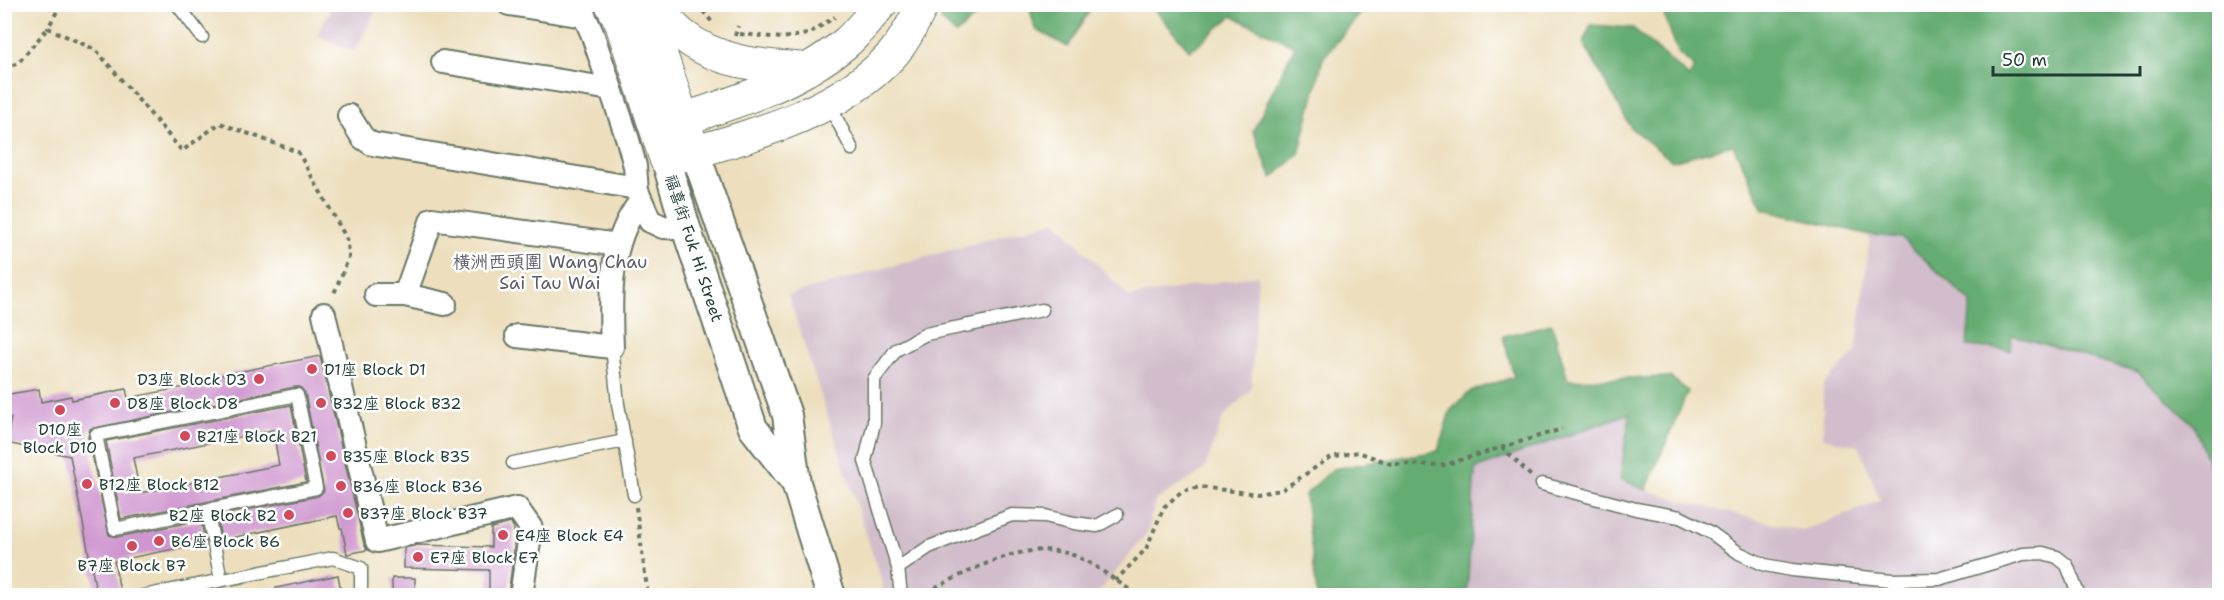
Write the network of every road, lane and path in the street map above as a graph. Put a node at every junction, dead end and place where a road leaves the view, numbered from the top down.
1 (61, 4) edge
2 (177, 4) edge
3 (509, 4) edge
4 (644, 4) edge
5 (652, 4) edge
6 (697, 4) edge
7 (881, 4) edge
8 (923, 4) edge
9 (591, 8) edge
10 (841, 10) dead end
11 (717, 26) dead end
12 (48, 28) junction
13 (726, 32) dead end
14 (202, 37) dead end
15 (443, 62) dead end
16 (4, 69) edge
17 (809, 69) junction
18 (610, 89) junction
19 (829, 104) junction
20 (349, 116) dead end
21 (669, 123) junction
22 (852, 149) dead end
23 (680, 156) junction
24 (639, 196) junction
25 (686, 228) junction
26 (618, 245) junction
27 (376, 295) dead end
28 (405, 295) junction
29 (446, 304) dead end
30 (1042, 310) dead end
31 (324, 314) joint
32 (517, 336) dead end
33 (612, 347) junction
34 (1562, 429) dead end
35 (625, 441) junction
36 (1502, 447) junction
37 (513, 463) dead end
38 (796, 483) junction
39 (1542, 484) joint
40 (634, 495) joint
41 (207, 510) junction
42 (1117, 515) dead end
43 (898, 568) junction
44 (220, 580) junction
45 (1115, 581) junction
46 (142, 596) edge
47 (361, 596) edge
48 (521, 596) edge
49 (648, 596) edge
50 (831, 596) edge
51 (901, 596) edge
52 (919, 596) edge
53 (1142, 596) edge
54 (2079, 596) edge

1 - 12 path
2 - 14 lane
3 - 9 street
4 - 21 main road, 福喜街 Fuk Hi Street
5 - 17 main road
6 - 11 path
7 - 17 main road
8 - 19 main road
9 - 18 street
9 - 21 main road, 福喜街 Fuk Hi Street
10 - 13 path
12 - 16 path
12 - 31 path
15 - 18 street
17 - 21 main road
18 - 24 street
19 - 22 lane
19 - 23 main road
20 - 24 street
21 - 23 main road, 福喜街 Fuk Hi Street
23 - 25 street, 福喜街 Fuk Hi Street
23 - 38 street, 福喜街 Fuk Hi Street
24 - 25 street
24 - 26 street
25 - 38 street, 福喜街 Fuk Hi Street
26 - 28 street
26 - 33 street
27 - 28 street
28 - 29 street
30 - 43 lane
31 - 48 street
32 - 33 street
33 - 35 lane
34 - 36 path
35 - 37 lane
35 - 40 lane
36 - 39 path
36 - 45 path
38 - 50 street, 福喜街 Fuk Hi Street
39 - 54 lane
40 - 49 path
41 - 41 lane
41 - 44 lane
42 - 43 lane
43 - 51 lane
44 - 46 lane
44 - 47 lane
45 - 52 path
45 - 53 path

